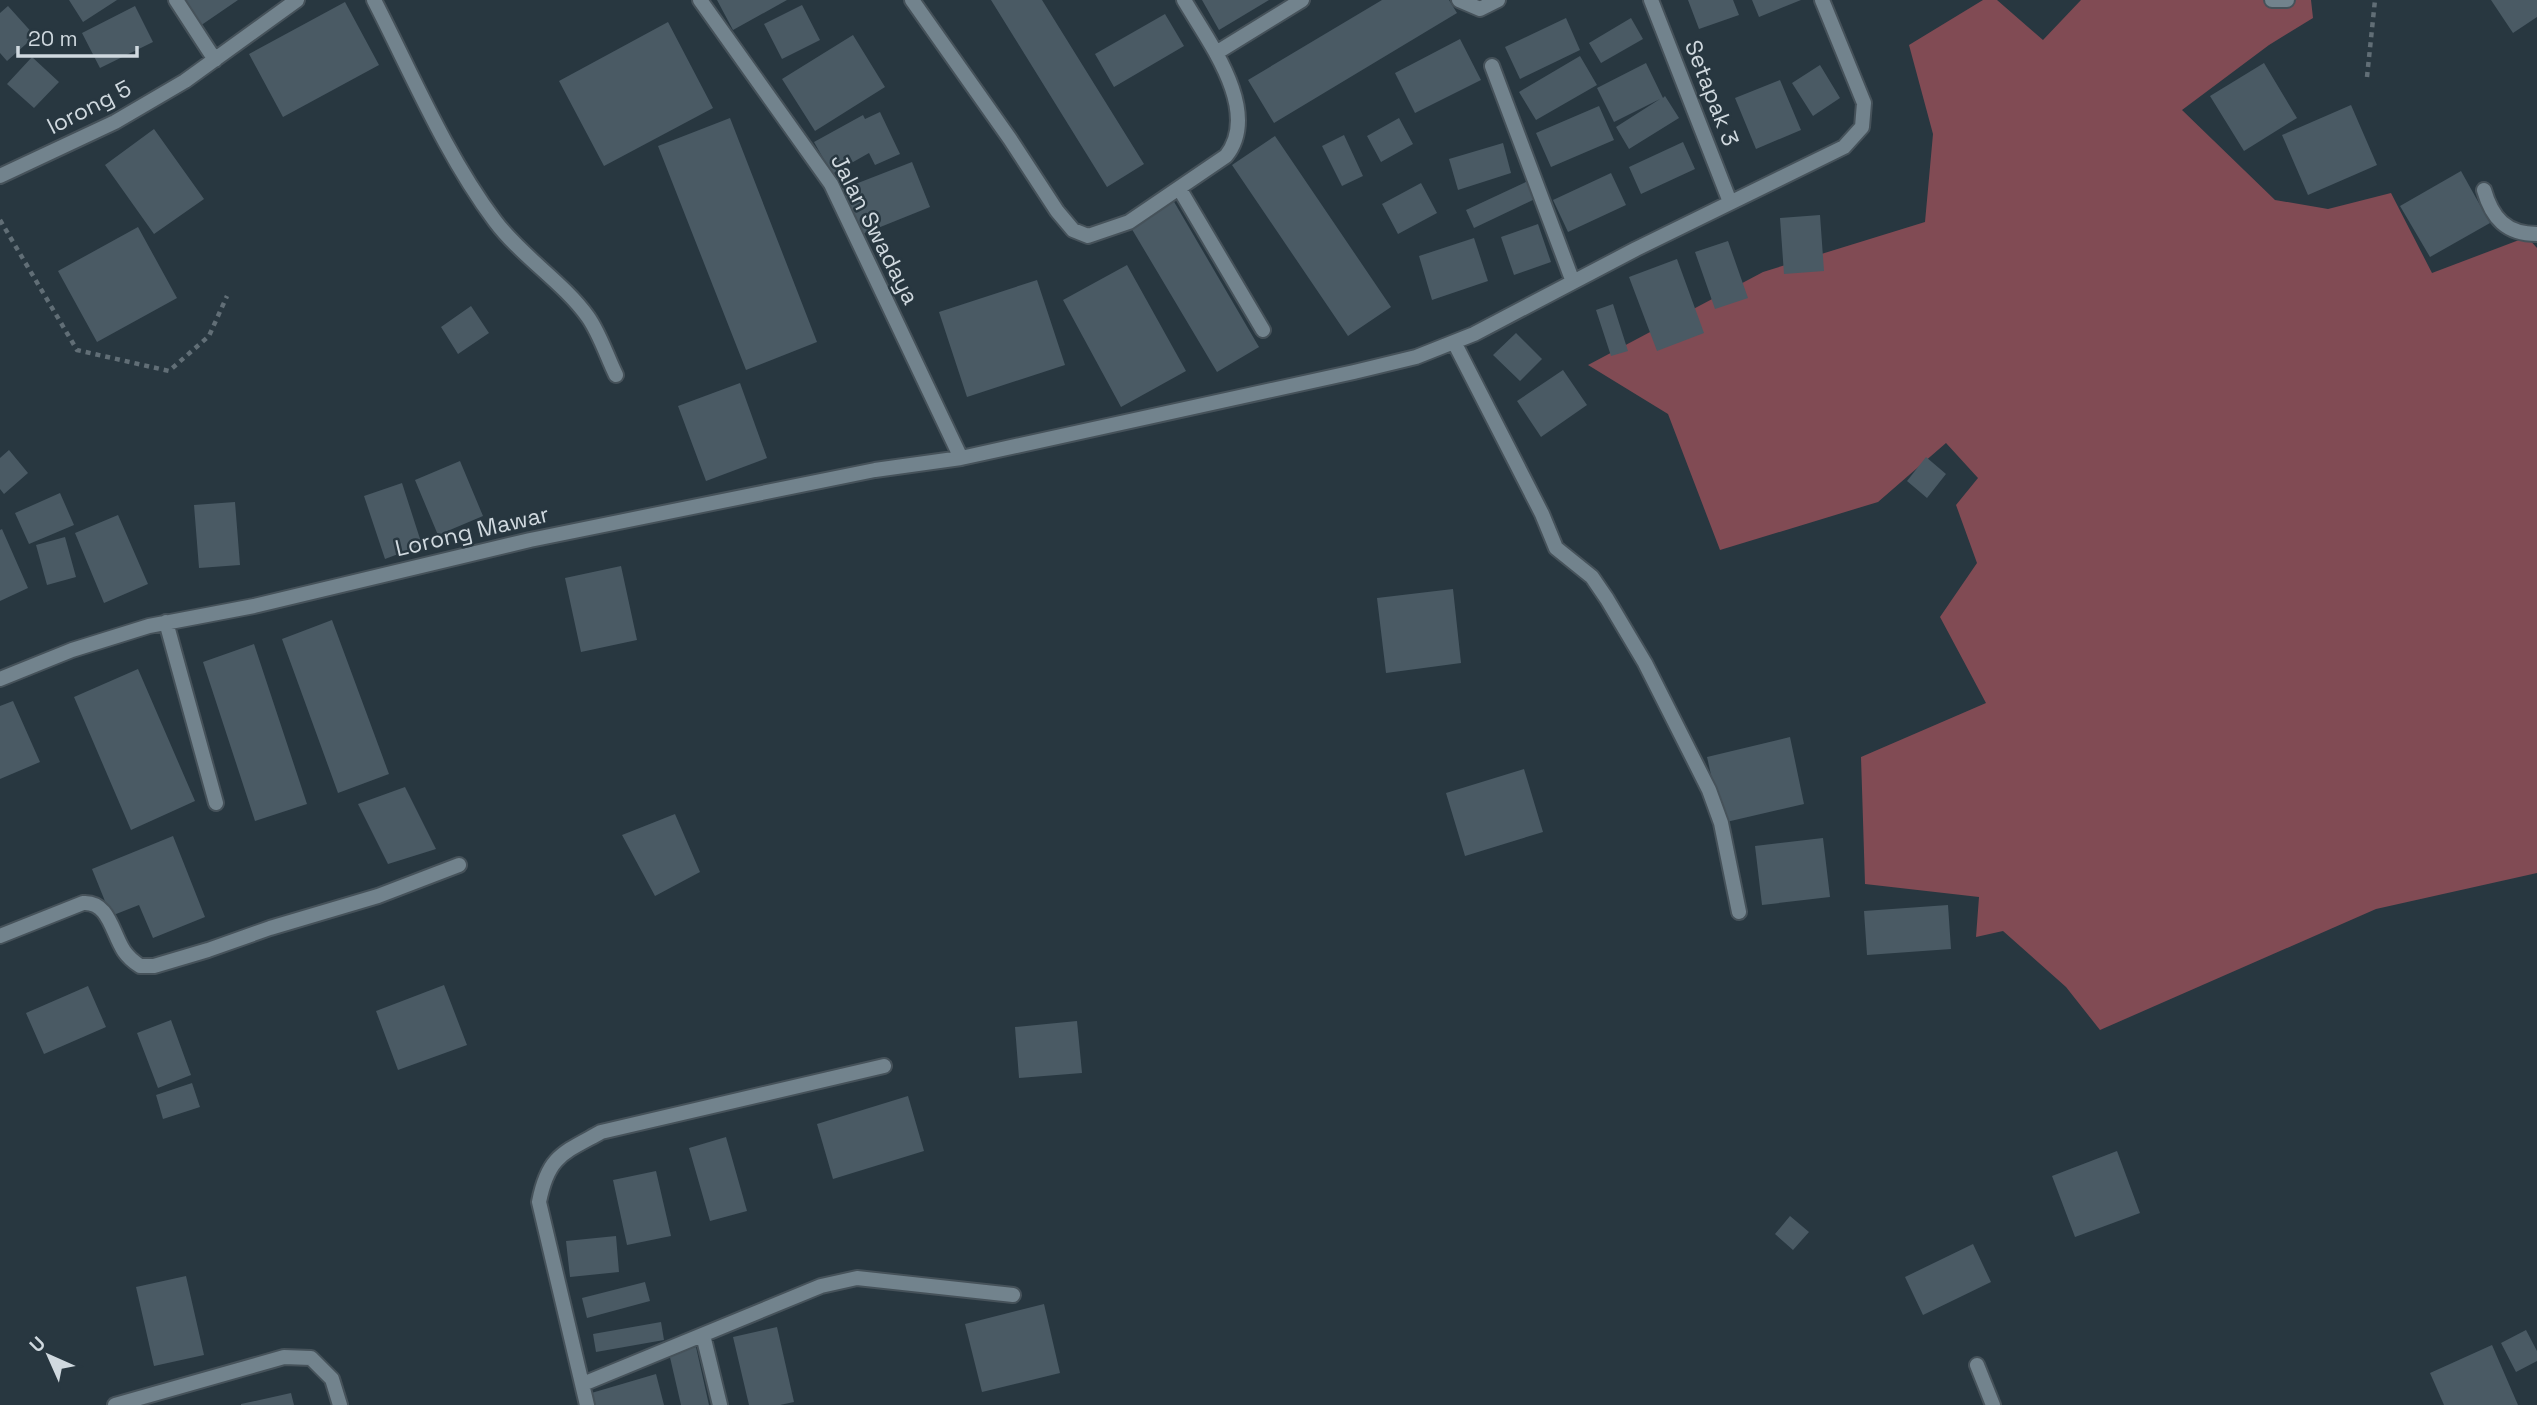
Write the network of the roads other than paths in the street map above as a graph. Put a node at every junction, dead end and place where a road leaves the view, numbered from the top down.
1 (176, 0) edge
2 (297, 0) edge
3 (374, 0) edge
4 (701, 0) edge
5 (912, 0) edge
6 (1184, 0) edge
7 (1302, 0) edge
8 (1459, 0) edge
9 (1498, 0) edge
10 (1651, 0) edge
11 (1822, 0) edge
12 (2272, 0) edge
13 (2287, 0) edge
14 (1216, 53) junction
15 (215, 60) junction
16 (1492, 66) dead end
17 (0, 176) edge
18 (1179, 188) junction
19 (2484, 190) dead end
20 (1730, 202) junction
21 (2537, 234) edge
22 (1573, 282) junction
23 (1263, 330) dead end
24 (1454, 342) junction
25 (616, 375) dead end
26 (961, 458) junction
27 (166, 622) junction
28 (0, 679) edge
29 (216, 803) dead end
30 (459, 865) dead end
31 (1739, 912) dead end
32 (0, 936) edge
33 (884, 1066) dead end
34 (1013, 1294) dead end
35 (703, 1335) junction
36 (1977, 1365) dead end
37 (583, 1384) junction
38 (116, 1405) edge
39 (341, 1405) edge
40 (587, 1405) edge
41 (720, 1405) edge
42 (1993, 1405) edge

1 - 15 street
2 - 15 street, lorong 5
3 - 25 street
4 - 26 street, Jalan Swadaya
5 - 18 street
6 - 14 street
7 - 14 street
8 - 9 street
10 - 20 street, Setapak 3
11 - 20 street, Lorong Mawar
12 - 13 street
14 - 18 street
15 - 17 street, lorong 5
16 - 22 street
18 - 23 street
19 - 21 street
20 - 22 street, Lorong Mawar
22 - 24 street, Lorong Mawar
24 - 26 street, Lorong Mawar
24 - 31 street
26 - 27 street, Lorong Mawar
27 - 28 street, Lorong Mawar
27 - 29 street
30 - 32 street
33 - 37 street
34 - 35 street
35 - 37 street
35 - 41 street
36 - 42 street
37 - 40 street
38 - 39 street

